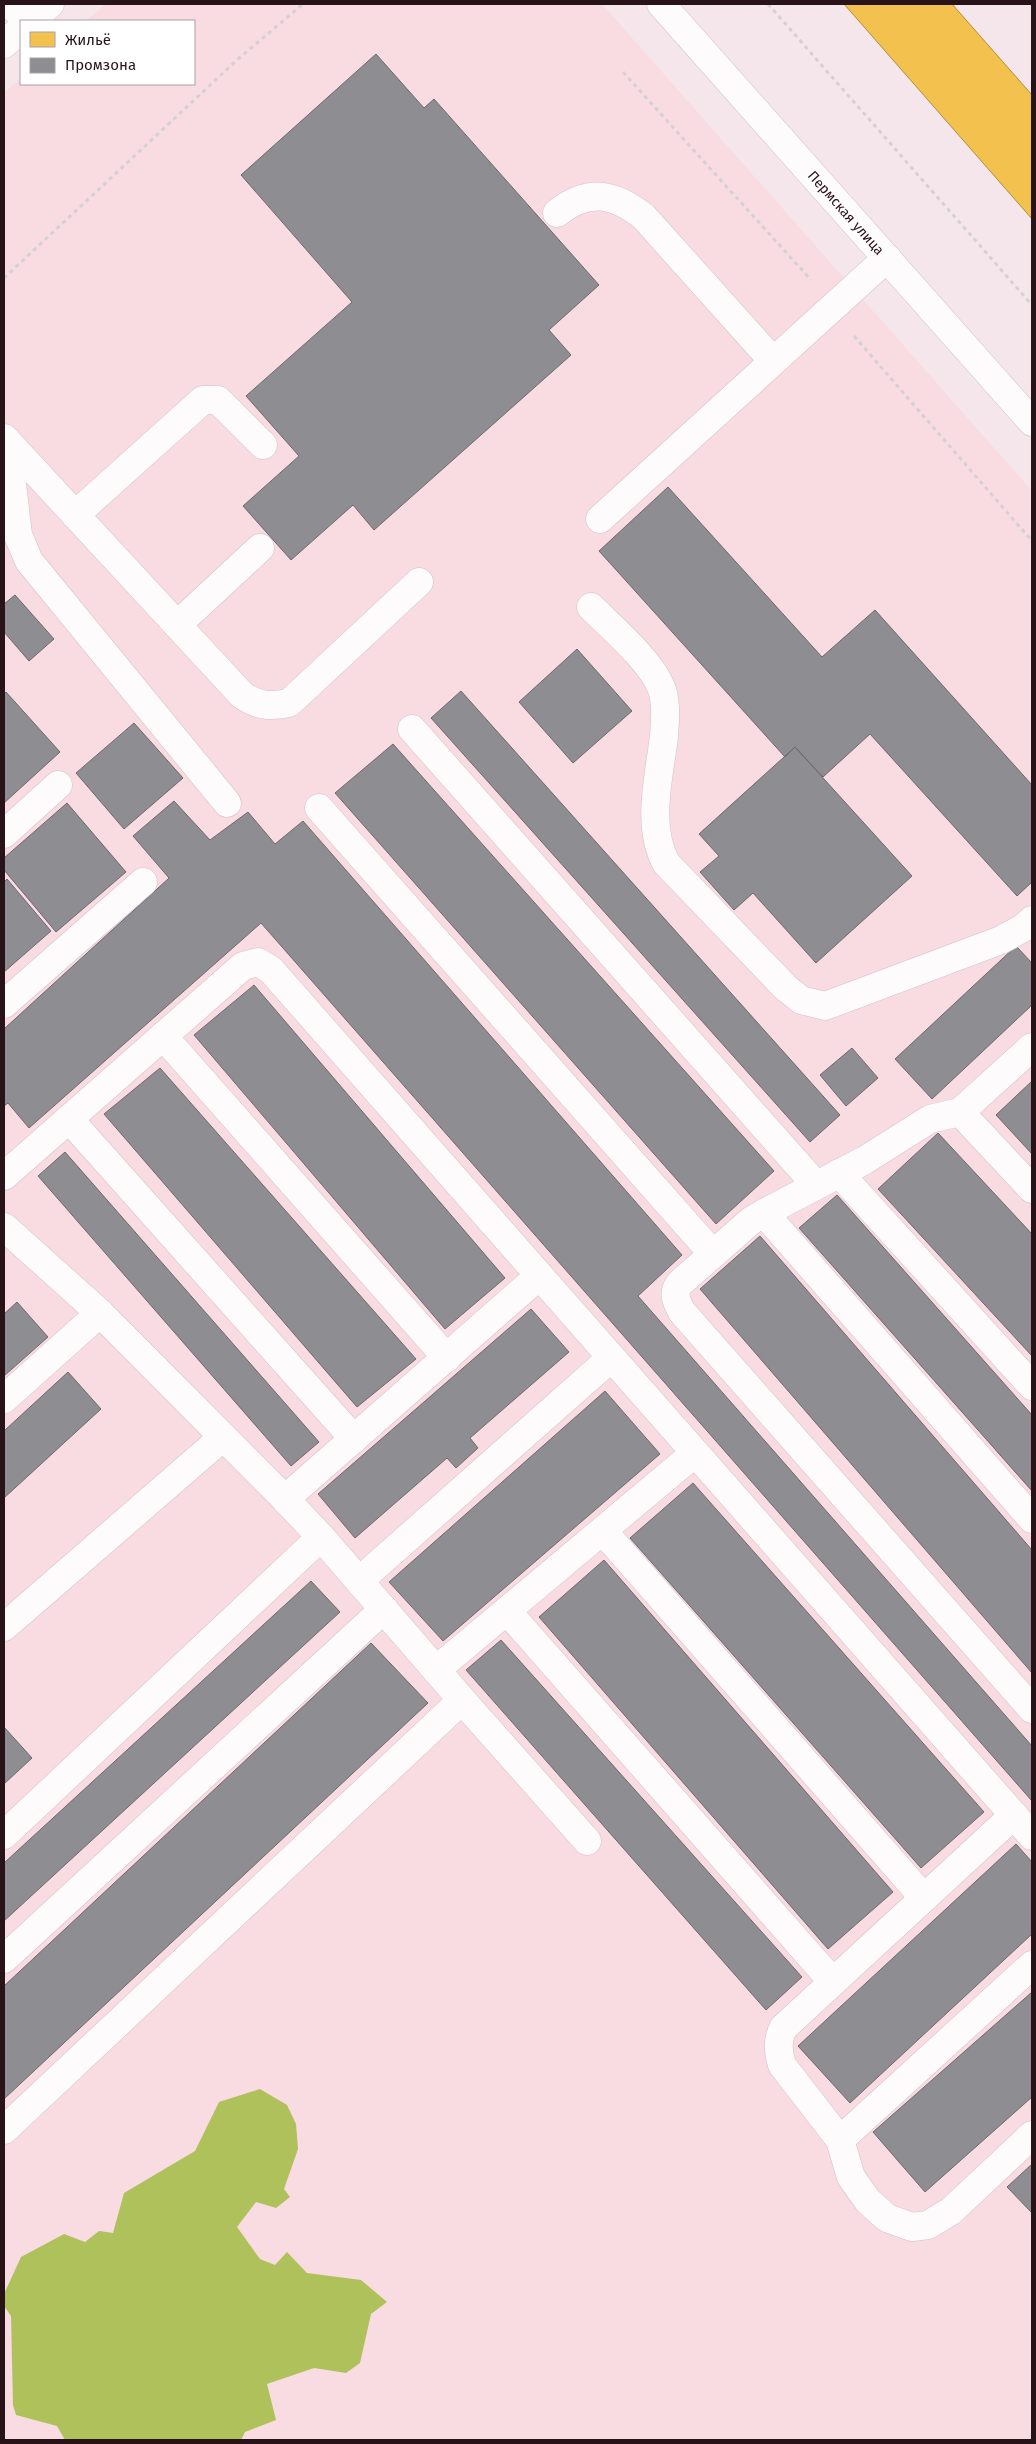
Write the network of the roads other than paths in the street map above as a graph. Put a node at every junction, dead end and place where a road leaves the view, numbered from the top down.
1 (11, 4) edge
2 (50, 4) edge
3 (661, 4) edge
4 (27, 20) edge
5 (29, 20) edge
6 (20, 30) edge
7 (4, 44) edge
8 (557, 213) dead end
9 (887, 258) junction
10 (773, 361) junction
11 (1032, 422) edge
12 (5, 440) edge
13 (263, 445) dead end
14 (75, 515) junction
15 (600, 518) dead end
16 (260, 548) dead end
17 (418, 582) dead end
18 (592, 607) dead end
19 (177, 626) junction
20 (412, 729) dead end
21 (58, 785) dead end
22 (228, 803) dead end
23 (319, 808) dead end
24 (4, 834) edge
25 (143, 882) dead end
26 (1032, 920) edge
27 (4, 1004) edge
28 (162, 1036) junction
29 (1032, 1047) edge
30 (960, 1112) junction
31 (69, 1119) junction
32 (4, 1176) edge
33 (828, 1179) junction
34 (1032, 1189) edge
35 (764, 1213) junction
36 (4, 1227) edge
37 (713, 1254) junction
38 (539, 1276) junction
39 (100, 1313) junction
40 (447, 1358) junction
41 (611, 1358) junction
42 (1032, 1386) edge
43 (4, 1399) edge
44 (223, 1437) junction
45 (354, 1439) junction
46 (695, 1453) junction
47 (285, 1499) junction
48 (1032, 1518) edge
49 (603, 1530) junction
50 (321, 1537) junction
51 (360, 1582) junction
52 (384, 1609) junction
53 (507, 1611) junction
54 (4, 1627) edge
55 (436, 1670) junction
56 (462, 1700) junction
57 (1032, 1709) edge
58 (1014, 1815) junction
59 (4, 1835) edge
60 (1032, 1836) edge
61 (587, 1841) dead end
62 (924, 1898) junction
63 (4, 1959) edge
64 (1032, 1965) edge
65 (833, 1982) junction
66 (4, 2130) edge
67 (1032, 2135) edge
68 (840, 2140) junction

1 - 4 street
2 - 5 street
3 - 9 street, Пермская улица
6 - 7 street
8 - 10 street
9 - 10 street
9 - 11 street, Пермская улица
10 - 15 street
12 - 14 street
12 - 22 street
13 - 14 street
14 - 19 street
16 - 19 street
17 - 19 street
18 - 26 street
20 - 33 street
21 - 24 street
23 - 37 street
25 - 27 street
28 - 31 street
28 - 38 street
28 - 40 street
29 - 30 street
30 - 33 street
30 - 34 street
31 - 32 street
31 - 45 street
33 - 35 street
33 - 42 street
35 - 37 street
35 - 48 street
36 - 39 street
37 - 57 street
38 - 40 street
38 - 41 street
39 - 43 street
39 - 44 street
40 - 45 street
41 - 46 street
41 - 51 street
44 - 47 street
44 - 54 street
45 - 47 street
46 - 49 street
46 - 58 street
47 - 50 street
49 - 53 street
49 - 62 street
50 - 51 street
50 - 59 street
51 - 52 street
52 - 55 street
52 - 63 street
53 - 55 street
53 - 65 street
55 - 56 street
56 - 61 street
56 - 66 street
58 - 60 street
58 - 62 street
62 - 65 street
64 - 68 street
65 - 68 street
67 - 68 street

